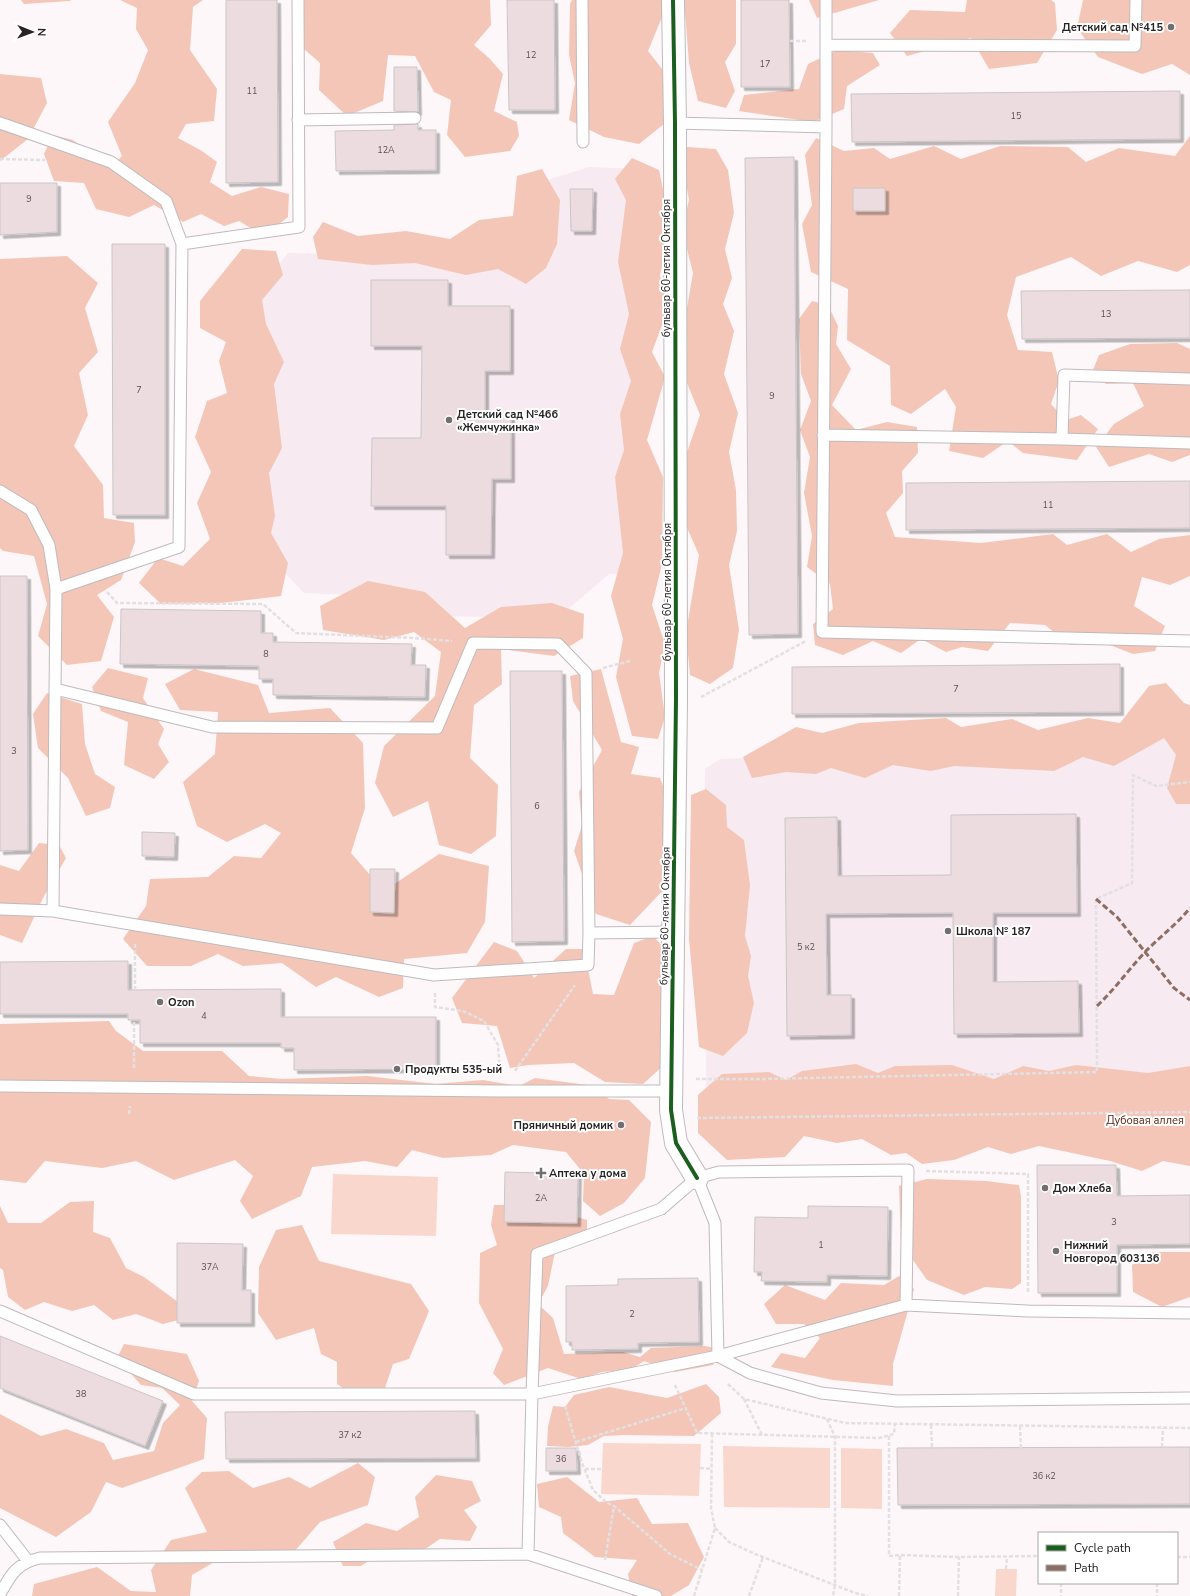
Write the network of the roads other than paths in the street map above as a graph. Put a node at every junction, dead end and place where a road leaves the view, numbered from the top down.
1 (298, 0) edge
2 (582, 0) edge
3 (673, 0) edge
4 (826, 0) edge
5 (1136, 0) edge
6 (826, 45) junction
7 (415, 118) dead end
8 (298, 120) junction
9 (0, 123) edge
10 (675, 123) junction
11 (826, 127) junction
12 (583, 142) dead end
13 (182, 244) junction
14 (1190, 379) edge
15 (823, 435) junction
16 (1062, 439) junction
17 (1190, 443) edge
18 (0, 491) edge
19 (56, 589) junction
20 (1190, 641) edge
21 (55, 689) junction
22 (0, 909) edge
23 (53, 911) junction
24 (673, 932) junction
25 (589, 933) junction
26 (0, 1086) edge
27 (672, 1091) junction
28 (698, 1178) junction
29 (906, 1305) junction
30 (0, 1311) edge
31 (1190, 1313) edge
32 (718, 1356) junction
33 (532, 1394) junction
34 (1190, 1398) edge
35 (0, 1525) edge
36 (528, 1554) junction
37 (28, 1561) junction
38 (0, 1594) edge
39 (656, 1596) edge

1 - 8 lane
2 - 12 lane
3 - 10 street, бульвар 60-летия Октября
4 - 6 lane
5 - 6 lane
6 - 11 lane
7 - 8 lane
8 - 13 lane
9 - 13 lane
10 - 11 lane
10 - 24 street, бульвар 60-летия Октября
11 - 15 lane
13 - 19 lane
14 - 16 lane
15 - 16 lane
15 - 20 lane
16 - 17 lane
18 - 19 lane
19 - 21 lane
21 - 23 lane
21 - 25 lane
22 - 23 lane
23 - 25 lane
24 - 25 lane
24 - 27 street, бульвар 60-летия Октября
26 - 27 lane
27 - 28 street, бульвар 60-летия Октября
28 - 29 lane
28 - 32 lane
28 - 33 lane
29 - 31 lane
29 - 32 lane
30 - 33 lane
32 - 33 lane
32 - 34 lane
33 - 36 lane
35 - 37 lane
36 - 37 lane
36 - 39 lane
37 - 38 lane

